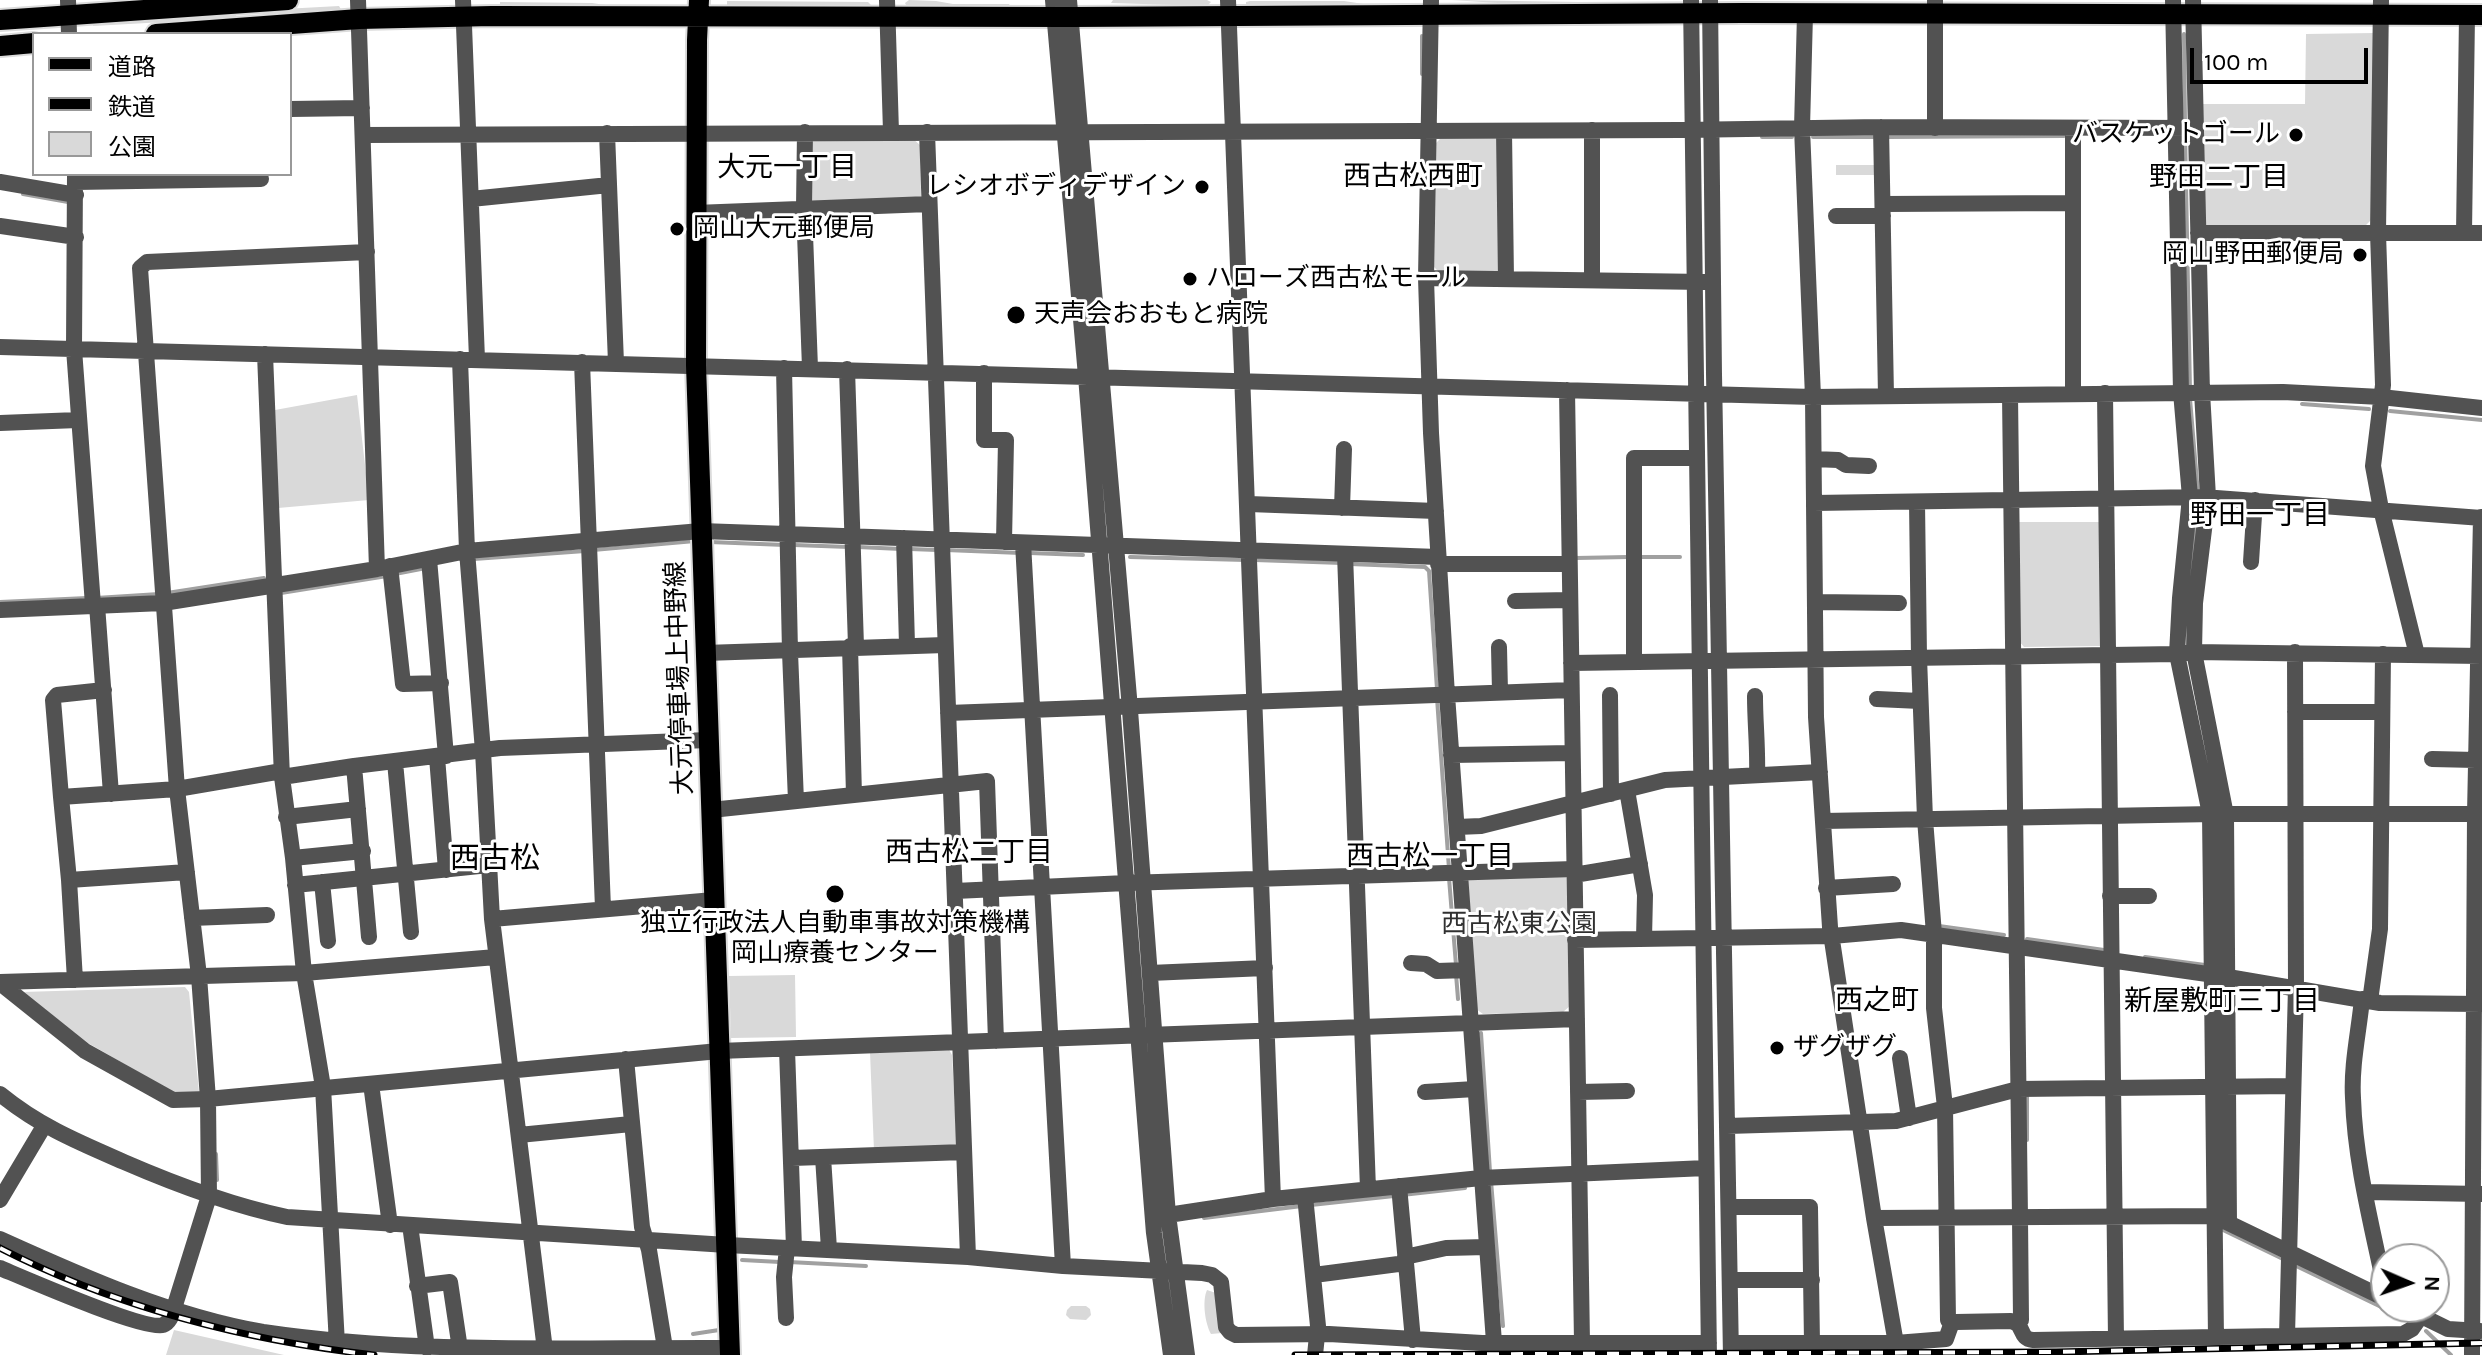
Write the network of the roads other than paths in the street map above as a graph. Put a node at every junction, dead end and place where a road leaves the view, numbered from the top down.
1 (288, 0) edge
2 (247, 1) edge
3 (1701, 7) edge
4 (1935, 7) edge
5 (2183, 7) edge
6 (2381, 7) edge
7 (888, 8) edge
8 (1228, 8) edge
9 (1431, 8) edge
10 (464, 9) edge
11 (699, 9) edge
12 (1062, 9) edge
13 (358, 10) edge
14 (1805, 14) junction
15 (2474, 15) edge
16 (68, 16) edge
17 (0, 20) edge
18 (250, 26) junction
19 (180, 32) edge
20 (32, 43) edge
21 (0, 46) edge
22 (362, 108) junction
23 (292, 109) edge
24 (1881, 127) junction
25 (1802, 128) junction
26 (1935, 128) junction
27 (2186, 128) junction
28 (2073, 129) junction
29 (1592, 130) junction
30 (1693, 130) junction
31 (1711, 130) junction
32 (1072, 131) junction
33 (1233, 131) junction
34 (1430, 131) junction
35 (1504, 131) junction
36 (696, 132) junction
37 (805, 132) junction
38 (891, 132) junction
39 (927, 132) junction
40 (607, 133) junction
41 (469, 134) junction
42 (363, 135) junction
43 (261, 179) dead end
44 (0, 182) edge
45 (609, 185) junction
46 (72, 188) edge
47 (471, 199) junction
48 (2073, 203) junction
49 (929, 204) junction
50 (804, 207) junction
51 (1883, 210) junction
52 (695, 213) junction
53 (1836, 216) dead end
54 (0, 226) edge
55 (2198, 233) junction
56 (2378, 233) junction
57 (2464, 233) junction
58 (2482, 233) edge
59 (71, 236) junction
60 (367, 252) junction
61 (1426, 278) junction
62 (1506, 279) junction
63 (1592, 280) junction
64 (1694, 282) junction
65 (1712, 282) junction
66 (0, 347) edge
67 (74, 349) junction
68 (147, 351) junction
69 (265, 354) junction
70 (370, 356) junction
71 (469, 359) junction
72 (582, 362) junction
73 (616, 363) junction
74 (696, 365) junction
75 (784, 368) junction
76 (810, 368) junction
77 (847, 369) junction
78 (936, 372) junction
79 (984, 373) junction
80 (1094, 376) junction
81 (1243, 381) junction
82 (1429, 386) junction
83 (1567, 390) junction
84 (2191, 392) junction
85 (2105, 393) junction
86 (1696, 394) junction
87 (1714, 394) junction
88 (2073, 394) junction
89 (2010, 395) junction
90 (1886, 396) junction
91 (1813, 397) junction
92 (2381, 397) junction
93 (2482, 408) edge
94 (74, 420) junction
95 (0, 423) edge
96 (1344, 449) dead end
97 (1697, 458) junction
98 (1814, 459) junction
99 (1869, 466) dead end
100 (2199, 497) junction
101 (2106, 498) junction
102 (2011, 500) junction
103 (2255, 500) junction
104 (1917, 502) junction
105 (1814, 503) junction
106 (1249, 504) junction
107 (1342, 508) junction
108 (2381, 509) junction
109 (1436, 511) junction
110 (2482, 518) edge
111 (701, 531) junction
112 (787, 541) junction
113 (1004, 542) junction
114 (853, 543) junction
115 (904, 545) junction
116 (941, 546) junction
117 (1108, 546) junction
118 (589, 548) junction
119 (1023, 549) junction
120 (467, 557) junction
121 (1251, 557) junction
122 (1438, 560) junction
123 (1345, 561) junction
124 (2251, 562) dead end
125 (430, 564) junction
126 (1569, 564) junction
127 (387, 571) junction
128 (274, 585) junction
129 (163, 597) junction
130 (1570, 600) junction
131 (94, 601) junction
132 (1515, 601) dead end
133 (1815, 602) junction
134 (1899, 603) dead end
135 (0, 607) edge
136 (907, 645) junction
137 (945, 645) junction
138 (853, 646) junction
139 (1499, 647) dead end
140 (790, 652) junction
141 (2295, 652) junction
142 (705, 653) junction
143 (2186, 653) junction
144 (2383, 654) junction
145 (2108, 655) junction
146 (2417, 655) junction
147 (2013, 656) junction
148 (2480, 656) edge
149 (1919, 657) junction
150 (1816, 658) junction
151 (1720, 660) junction
152 (1700, 661) junction
153 (1634, 662) junction
154 (1571, 663) junction
155 (441, 683) junction
156 (104, 690) junction
157 (1571, 690) junction
158 (1500, 692) junction
159 (1441, 695) junction
160 (1610, 695) dead end
161 (1755, 696) dead end
162 (1349, 699) junction
163 (1877, 699) dead end
164 (1920, 701) junction
165 (1255, 702) junction
166 (1129, 705) junction
167 (1111, 706) junction
168 (1031, 709) junction
169 (2295, 712) junction
170 (2382, 712) junction
171 (948, 713) junction
172 (708, 740) junction
173 (596, 745) junction
174 (483, 751) junction
175 (1572, 753) junction
176 (1451, 755) junction
177 (442, 756) junction
178 (2432, 759) dead end
179 (2476, 760) junction
180 (395, 762) junction
181 (354, 766) junction
182 (1820, 772) junction
183 (282, 774) junction
184 (1757, 775) junction
185 (1721, 777) junction
186 (1702, 778) junction
187 (950, 785) junction
188 (177, 789) junction
189 (1619, 792) junction
190 (111, 794) junction
191 (854, 795) junction
192 (61, 797) junction
193 (796, 801) junction
194 (1573, 804) junction
195 (358, 809) junction
196 (711, 810) junction
197 (2381, 814) junction
198 (2479, 814) edge
199 (2218, 815) junction
200 (286, 817) junction
201 (2015, 817) junction
202 (2109, 817) junction
203 (2295, 818) junction
204 (1925, 819) junction
205 (1823, 821) junction
206 (1457, 827) junction
207 (363, 851) junction
208 (293, 858) junction
209 (1640, 864) junction
210 (489, 865) junction
211 (446, 870) junction
212 (187, 872) junction
213 (1574, 872) junction
214 (1453, 873) junction
215 (405, 874) junction
216 (1356, 876) junction
217 (365, 878) junction
218 (1262, 879) junction
219 (69, 880) junction
220 (322, 882) junction
221 (1134, 883) junction
222 (1893, 884) dead end
223 (295, 885) junction
224 (1041, 887) junction
225 (1826, 888) junction
226 (990, 889) junction
227 (955, 891) junction
228 (2110, 896) junction
229 (2149, 896) dead end
230 (714, 900) junction
231 (603, 909) junction
232 (267, 915) dead end
233 (192, 918) junction
234 (492, 919) junction
235 (411, 932) dead end
236 (1934, 934) junction
237 (1832, 936) junction
238 (369, 937) dead end
239 (1704, 938) junction
240 (1724, 938) junction
241 (1644, 939) junction
242 (1575, 940) junction
243 (328, 941) dead end
244 (2016, 947) junction
245 (496, 957) junction
246 (2112, 960) junction
247 (1411, 963) dead end
248 (1265, 968) junction
249 (1460, 970) junction
250 (304, 973) junction
251 (1150, 973) junction
252 (199, 976) junction
253 (2220, 976) junction
254 (75, 980) junction
255 (0, 982) edge
256 (2296, 987) junction
257 (2366, 1000) junction
258 (2478, 1004) edge
259 (1577, 1019) junction
260 (1471, 1023) junction
261 (1362, 1027) junction
262 (1267, 1030) junction
263 (1147, 1035) junction
264 (1051, 1039) junction
265 (996, 1041) junction
266 (960, 1043) junction
267 (787, 1049) junction
268 (719, 1051) junction
269 (1900, 1058) dead end
270 (626, 1059) junction
271 (510, 1070) junction
272 (371, 1084) junction
273 (2293, 1086) junction
274 (323, 1087) junction
275 (2221, 1087) junction
276 (2113, 1088) junction
277 (1475, 1089) junction
278 (2018, 1089) junction
279 (1627, 1091) dead end
280 (1425, 1092) dead end
281 (1578, 1092) junction
282 (0, 1094) edge
283 (208, 1099) junction
284 (1945, 1107) junction
285 (1909, 1118) junction
286 (631, 1124) junction
287 (1861, 1124) junction
288 (44, 1126) junction
289 (1727, 1126) junction
290 (519, 1135) junction
291 (964, 1152) junction
292 (823, 1157) junction
293 (792, 1158) junction
294 (1706, 1168) junction
295 (1580, 1174) junction
296 (1485, 1181) junction
297 (1368, 1189) junction
298 (1399, 1192) junction
299 (2366, 1192) junction
300 (2478, 1194) edge
301 (209, 1196) junction
302 (1273, 1199) junction
303 (0, 1200) edge
304 (1306, 1202) junction
305 (1729, 1207) junction
306 (1168, 1215) junction
307 (2114, 1217) junction
308 (1874, 1218) junction
309 (1946, 1218) junction
310 (2020, 1218) junction
311 (2222, 1219) junction
312 (331, 1221) junction
313 (390, 1225) junction
314 (410, 1225) junction
315 (529, 1233) junction
316 (0, 1239) edge
317 (645, 1239) junction
318 (2376, 1243) edge
319 (727, 1245) junction
320 (1486, 1247) junction
321 (829, 1249) junction
322 (788, 1255) junction
323 (968, 1257) junction
324 (2288, 1259) junction
325 (1406, 1260) junction
326 (1063, 1266) junction
327 (0, 1268) edge
328 (1167, 1271) junction
329 (1314, 1275) junction
330 (1730, 1280) junction
331 (1812, 1280) junction
332 (417, 1286) junction
333 (2370, 1290) edge
334 (173, 1309) junction
335 (786, 1318) dead end
336 (2416, 1323) edge
337 (2436, 1323) edge
338 (2018, 1324) junction
339 (1951, 1325) junction
340 (2477, 1331) edge
341 (1318, 1334) junction
342 (2287, 1336) junction
343 (2216, 1337) junction
344 (2116, 1338) junction
345 (1413, 1340) junction
346 (1582, 1342) junction
347 (1812, 1343) junction
348 (337, 1344) junction
349 (427, 1348) junction
350 (665, 1348) junction
351 (460, 1349) junction
352 (1496, 1349) edge
353 (1709, 1349) edge
354 (1731, 1349) edge
355 (1897, 1349) edge
356 (545, 1350) junction
357 (730, 1352) edge
358 (1171, 1355) edge
359 (1187, 1355) edge
360 (1315, 1355) edge
361 (2472, 1355) edge

1 - 2 main road
2 - 16 main road
2 - 18 street
3 - 9 main road
3 - 14 main road
3 - 30 street
3 - 31 street
4 - 5 main road
4 - 14 main road
4 - 26 street
5 - 6 main road
5 - 27 street
6 - 15 main road
6 - 56 street
7 - 11 main road
7 - 12 main road
7 - 38 street
8 - 9 main road
8 - 12 main road
8 - 33 street
9 - 34 street
10 - 11 main road
10 - 13 main road
10 - 41 street
11 - 36 main road, 大元停車場上中野線
12 - 32 street
13 - 18 main road
13 - 22 street
14 - 25 street
15 - 57 street
16 - 17 main road
18 - 19 main road
20 - 21 main road
22 - 23 street
22 - 42 street
24 - 25 street
24 - 26 street
24 - 51 street
25 - 31 street
25 - 91 street
26 - 28 street
27 - 28 street
27 - 55 street
27 - 84 street
28 - 48 street
29 - 30 street
29 - 35 street
29 - 63 street
30 - 31 street
30 - 64 street
31 - 65 street
32 - 33 street
32 - 39 street
32 - 80 street
33 - 34 street
33 - 81 street
34 - 35 street
34 - 61 street
35 - 62 street
36 - 37 street
36 - 40 street
36 - 52 main road, 大元停車場上中野線
37 - 38 street
37 - 50 street
38 - 39 street
39 - 49 street
40 - 41 street
40 - 45 street
41 - 42 street
41 - 47 street
42 - 60 street
43 - 46 street
44 - 46 street
45 - 47 street
45 - 73 street
46 - 59 street
47 - 71 street
48 - 51 street
48 - 88 street
49 - 50 street
49 - 78 street
50 - 52 street
50 - 76 street
51 - 53 street
51 - 90 street
52 - 74 main road, 大元停車場上中野線
54 - 59 street
55 - 56 street
55 - 84 street
56 - 57 street
56 - 92 street
57 - 58 street
59 - 67 street
60 - 68 street
60 - 70 street
61 - 62 street
61 - 82 street
62 - 63 street
63 - 64 street
64 - 65 street
64 - 86 street
65 - 87 street
66 - 67 street
67 - 68 street
67 - 94 street
68 - 69 street
68 - 129 street
69 - 70 street
69 - 128 street
70 - 71 street
70 - 127 street
71 - 72 street
71 - 120 street
72 - 73 street
72 - 118 street
73 - 74 street
74 - 75 street
74 - 111 main road, 大元停車場上中野線
75 - 76 street
75 - 112 street
76 - 77 street
77 - 78 street
77 - 114 street
78 - 79 street
78 - 116 street
79 - 80 street
79 - 113 street
80 - 81 street
80 - 117 street
81 - 82 street
81 - 106 street
82 - 83 street
82 - 109 street
83 - 86 street
83 - 126 street
84 - 85 street
84 - 92 street
84 - 100 street
85 - 88 street
85 - 101 street
86 - 87 street
86 - 97 street
87 - 91 street
87 - 151 street
88 - 89 street
89 - 90 street
89 - 102 street
90 - 91 street
91 - 98 street
92 - 93 street
92 - 108 street
94 - 95 street
94 - 131 street
96 - 107 street
97 - 152 street
97 - 153 street
98 - 99 street
98 - 105 street
100 - 101 street
100 - 103 street
100 - 143 street
101 - 102 street
101 - 145 street
102 - 104 street
102 - 147 street
103 - 108 street
103 - 124 street
104 - 105 street
104 - 149 street
105 - 133 street
106 - 107 street
106 - 121 street
107 - 109 street
108 - 110 street
108 - 146 street
109 - 122 street
110 - 148 street
111 - 112 street
111 - 118 street
111 - 142 main road, 大元停車場上中野線
112 - 114 street
112 - 140 street
113 - 116 street
113 - 119 street
114 - 115 street
114 - 138 street
115 - 116 street
115 - 136 street
116 - 137 street
117 - 119 street
117 - 121 street
117 - 166 street
117 - 167 street
118 - 120 street
118 - 173 street
119 - 168 street
120 - 125 street
120 - 174 street
121 - 123 street
121 - 165 street
122 - 123 street
122 - 126 street
122 - 159 street
123 - 162 street
125 - 127 street
125 - 155 street
126 - 130 street
127 - 128 street
127 - 155 street
128 - 129 street
128 - 183 street
129 - 131 street
129 - 188 street
130 - 132 street
130 - 154 street
131 - 135 street
131 - 156 street
133 - 134 street
133 - 150 street
136 - 137 street
136 - 138 street
137 - 171 street
138 - 140 street
138 - 191 street
139 - 158 street
140 - 142 street
140 - 193 street
141 - 143 street
141 - 144 street
141 - 169 street
142 - 172 main road, 大元停車場上中野線
143 - 145 street
143 - 199 street
144 - 146 street
144 - 170 street
145 - 147 street
145 - 202 street
146 - 148 street
147 - 149 street
147 - 201 street
148 - 179 street
149 - 150 street
149 - 164 street
150 - 151 street
150 - 182 street
151 - 152 street
151 - 185 street
152 - 153 street
152 - 186 street
153 - 154 street
154 - 157 street
155 - 177 street
156 - 190 street
156 - 192 street
157 - 158 street
157 - 175 street
158 - 159 street
159 - 162 street
159 - 176 street
160 - 189 street
161 - 184 street
162 - 165 street
162 - 216 street
163 - 164 street
164 - 204 street
165 - 166 street
165 - 218 street
166 - 167 street
166 - 221 street
167 - 168 street
167 - 221 street
168 - 171 street
168 - 224 street
169 - 170 street
169 - 203 street
170 - 197 street
171 - 187 street
172 - 173 street
172 - 196 main road, 大元停車場上中野線
173 - 174 street
173 - 231 street
174 - 177 street
174 - 210 street
175 - 176 street
175 - 194 street
176 - 206 street
177 - 180 street
177 - 211 street
178 - 179 street
179 - 198 street
180 - 181 street
180 - 215 street
181 - 183 street
181 - 195 street
182 - 184 street
182 - 205 street
183 - 188 street
183 - 200 street
184 - 185 street
185 - 186 street
185 - 240 street
186 - 189 street
186 - 239 street
187 - 191 street
187 - 226 street
187 - 227 street
188 - 190 street
188 - 212 street
189 - 194 street
189 - 209 street
190 - 192 street
191 - 193 street
192 - 219 street
193 - 196 street
194 - 206 street
194 - 213 street
195 - 200 street
195 - 207 street
196 - 230 main road, 大元停車場上中野線
197 - 198 street
197 - 203 street
197 - 257 street
198 - 258 street
199 - 202 street
199 - 203 street
199 - 253 street
200 - 208 street
201 - 202 street
201 - 204 street
201 - 244 street
202 - 228 street
203 - 256 street
204 - 205 street
204 - 236 street
205 - 225 street
206 - 214 street
207 - 208 street
207 - 217 street
208 - 223 street
209 - 213 street
209 - 241 street
210 - 211 street
210 - 234 street
211 - 215 street
212 - 219 street
212 - 233 street
213 - 214 street
213 - 242 street
214 - 216 street
214 - 249 street
215 - 217 street
215 - 235 street
216 - 218 street
216 - 261 street
217 - 220 street
217 - 238 street
218 - 221 street
218 - 248 street
219 - 254 street
220 - 223 street
220 - 243 street
221 - 224 street
221 - 251 street
221 - 263 street
222 - 225 street
223 - 250 street
224 - 226 street
224 - 264 street
225 - 237 street
226 - 227 street
226 - 265 street
227 - 266 street
228 - 229 street
228 - 246 street
230 - 231 street
230 - 268 main road, 大元停車場上中野線
231 - 234 street
232 - 233 street
233 - 252 street
234 - 245 street
236 - 237 street
236 - 244 street
236 - 284 street
237 - 240 street
237 - 287 street
239 - 240 street
239 - 241 street
239 - 294 street
240 - 289 street
241 - 242 street
242 - 259 street
244 - 246 street
244 - 278 street
245 - 250 street
245 - 271 street
246 - 253 street
246 - 276 street
247 - 249 street
248 - 251 street
248 - 262 street
249 - 260 street
250 - 252 street
250 - 274 street
251 - 263 street
252 - 254 street
252 - 283 street
253 - 256 street
253 - 275 street
254 - 255 street
255 - 283 street
256 - 257 street
256 - 273 street
257 - 258 street
257 - 299 street
258 - 300 street
259 - 260 street
259 - 281 street
260 - 261 street
260 - 277 street
261 - 262 street
261 - 297 street
262 - 263 street
262 - 302 street
263 - 264 street
263 - 306 street
263 - 328 street
264 - 265 street
264 - 326 street
265 - 266 street
266 - 267 street
266 - 291 street
267 - 268 street
267 - 293 street
268 - 270 street
268 - 319 main road, 大元停車場上中野線
269 - 285 street
270 - 271 street
270 - 286 street
271 - 272 street
271 - 290 street
272 - 274 street
272 - 313 street
273 - 275 street
273 - 324 street
274 - 283 street
274 - 312 street
275 - 276 street
275 - 311 street
276 - 278 street
276 - 307 street
277 - 280 street
277 - 296 street
278 - 284 street
278 - 310 street
279 - 281 street
281 - 295 street
282 - 288 street
283 - 301 street
284 - 285 street
284 - 309 street
285 - 287 street
286 - 290 street
286 - 317 street
287 - 289 street
287 - 308 street
288 - 301 street
288 - 303 street
289 - 305 street
290 - 315 street
291 - 292 street
291 - 323 street
292 - 293 street
292 - 321 street
293 - 322 street
294 - 295 street
294 - 353 street
295 - 296 street
295 - 346 street
296 - 298 street
296 - 320 street
297 - 298 street
297 - 304 street
298 - 325 street
299 - 300 street
299 - 318 street
300 - 340 street
301 - 312 street
301 - 334 street
302 - 304 street
302 - 306 street
304 - 329 street
305 - 330 street
305 - 331 street
306 - 328 street
307 - 310 street
307 - 311 street
307 - 344 street
308 - 309 street
308 - 355 street
309 - 310 street
309 - 339 street
310 - 338 street
311 - 324 street
311 - 343 street
312 - 313 street
312 - 348 street
313 - 314 street
314 - 315 street
314 - 332 street
315 - 317 street
315 - 356 street
316 - 334 street
317 - 319 street
317 - 350 street
319 - 322 street
319 - 357 main road, 大元停車場上中野線
320 - 325 street
320 - 352 street
321 - 322 street
321 - 323 street
322 - 335 street
323 - 326 street
324 - 333 street
324 - 342 street
325 - 329 street
325 - 345 street
326 - 328 street
327 - 334 street
328 - 341 street
328 - 358 street
328 - 359 street
329 - 341 street
330 - 331 street
330 - 354 street
331 - 347 street
332 - 349 street
332 - 351 street
334 - 348 street
336 - 342 street
337 - 340 street
338 - 339 street
338 - 344 street
339 - 355 street
340 - 361 street
341 - 345 street
341 - 360 street
342 - 343 street
343 - 344 street
345 - 352 street
346 - 352 street
346 - 353 street
347 - 354 street
347 - 355 street
348 - 349 street
349 - 351 street
350 - 356 street
350 - 357 street
351 - 356 street

